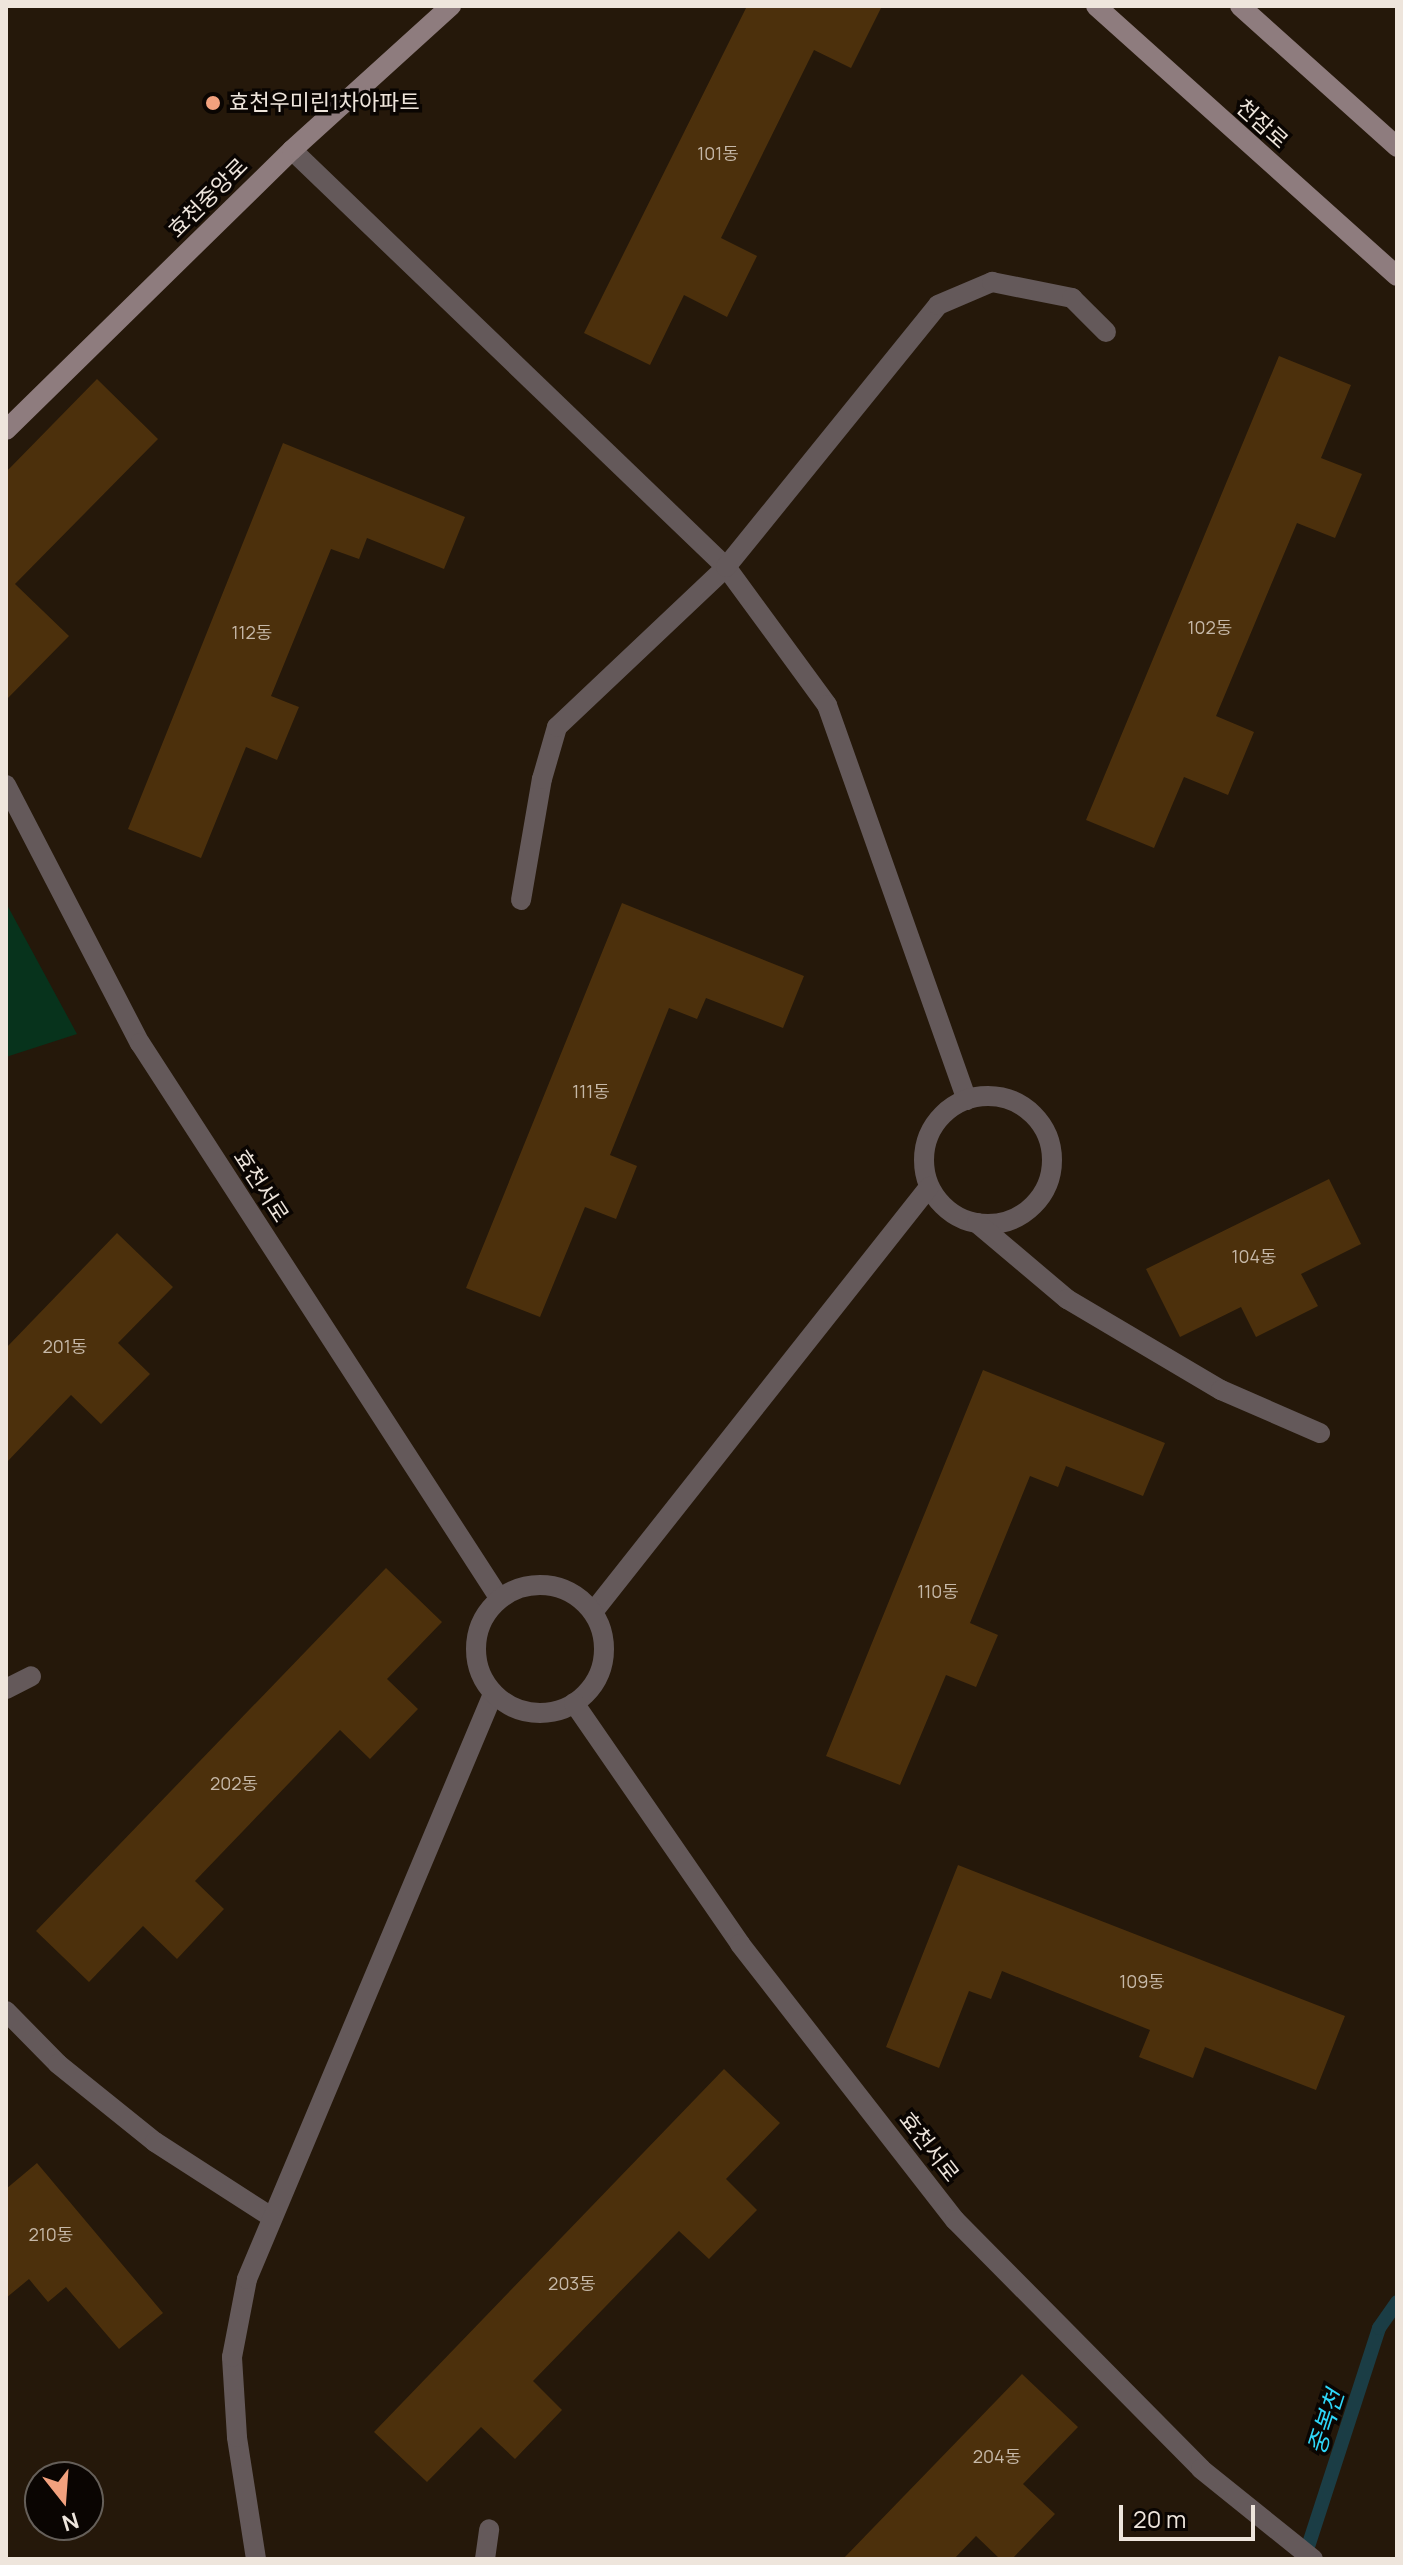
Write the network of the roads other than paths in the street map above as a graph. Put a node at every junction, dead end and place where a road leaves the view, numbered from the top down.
1 (451, 6) edge
2 (1096, 6) edge
3 (1240, 6) edge
4 (1397, 147) edge
5 (292, 150) junction
6 (1397, 276) edge
7 (1106, 332) dead end
8 (6, 430) edge
9 (726, 567) junction
10 (6, 785) edge
11 (521, 900) dead end
12 (967, 1100) junction
13 (929, 1187) junction
14 (977, 1223) junction
15 (1320, 1433) dead end
16 (500, 1599) junction
17 (593, 1612) junction
18 (31, 1676) dead end
19 (6, 1689) edge
20 (493, 1694) junction
21 (574, 1703) junction
22 (6, 2011) edge
23 (270, 2216) junction
24 (489, 2529) dead end
25 (256, 2559) edge
26 (485, 2559) edge
27 (1313, 2559) edge

1 - 5 street, 효천중앙로
2 - 6 street, 천잠로
3 - 4 street
5 - 8 street, 효천중앙로
5 - 9 street
7 - 9 street
9 - 11 street
9 - 12 street
10 - 16 street, 효천서로
12 - 13 street
12 - 14 street
13 - 14 street
13 - 17 street
14 - 15 street
16 - 17 street
16 - 20 street
17 - 21 street
18 - 19 street
20 - 21 street
20 - 23 street
21 - 27 street, 효천서로
22 - 23 street
23 - 25 street
24 - 26 street

